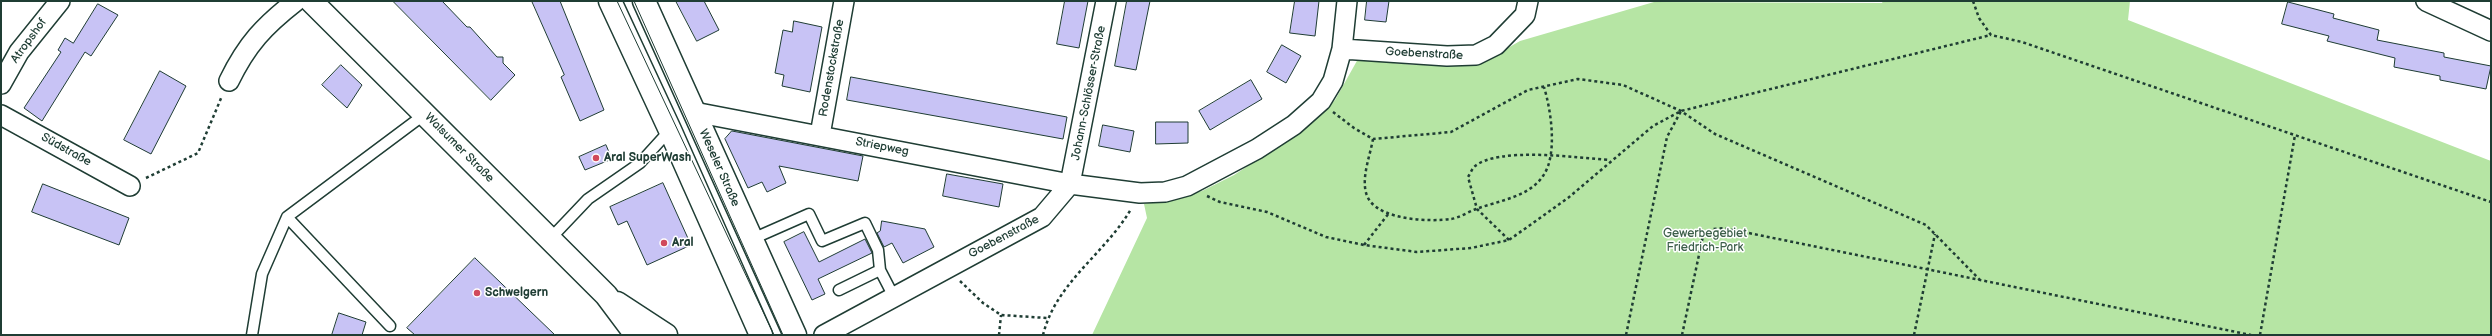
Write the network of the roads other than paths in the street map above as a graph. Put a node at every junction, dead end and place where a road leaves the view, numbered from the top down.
1 (60, 1) edge
2 (296, 1) edge
3 (311, 1) edge
4 (610, 1) edge
5 (644, 1) edge
6 (844, 1) edge
7 (1106, 1) edge
8 (1347, 1) edge
9 (1528, 1) edge
10 (2426, 1) edge
11 (2491, 31) edge
12 (1342, 49) junction
13 (229, 81) road end
14 (1, 84) edge
15 (694, 112) junction
16 (425, 114) junction
17 (1, 115) edge
18 (670, 130) junction
19 (820, 135) junction
20 (1070, 184) junction
21 (130, 186) road end
22 (287, 217) junction
23 (550, 239) junction
24 (750, 240) junction
25 (880, 270) junction
26 (839, 290) dead end
27 (606, 295) junction
28 (894, 297) junction
29 (390, 326) dead end
30 (252, 335) edge
31 (636, 335) edge
32 (666, 335) edge
33 (761, 335) edge
34 (795, 335) edge
35 (824, 335) edge

1 - 14 street, Atropshof
2 - 13 street
3 - 16 main road, Walsumer Straße
4 - 18 main road
5 - 15 main road, Weseler Straße
6 - 19 street, Rodenstockstraße
7 - 20 street, Johann-Schlösser-Straße
8 - 12 street
9 - 12 street, Goebenstraße
10 - 11 street
12 - 20 street
15 - 19 street, Striepweg
15 - 24 main road, Weseler Straße
16 - 22 lane
16 - 23 main road, Walsumer Straße
17 - 21 street, Südstraße
18 - 23 lane
18 - 33 main road
19 - 20 street, Striepweg
20 - 28 street, Goebenstraße
22 - 29 lane
22 - 30 lane
23 - 27 main road, Walsumer Straße
24 - 25 lane
24 - 34 main road, Weseler Straße
25 - 26 lane
25 - 28 lane
27 - 31 main road, Walsumer Straße
27 - 32 main road, Walsumer Straße
28 - 35 street, Goebenstraße

